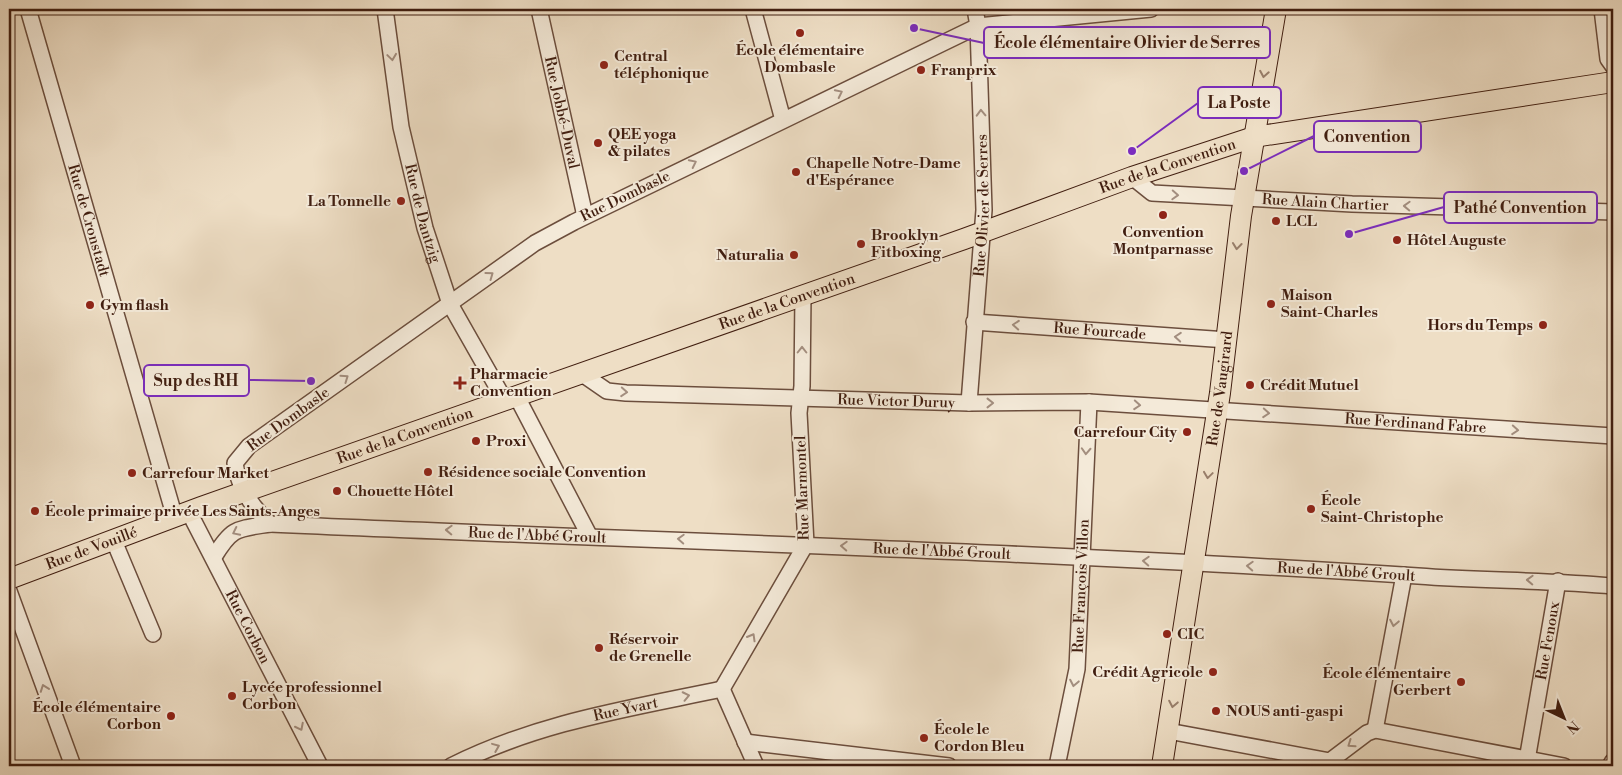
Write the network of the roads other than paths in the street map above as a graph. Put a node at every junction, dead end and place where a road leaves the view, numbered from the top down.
1 (28, 9) edge
2 (385, 9) edge
3 (539, 9) edge
4 (753, 9) edge
5 (975, 9) edge
6 (1151, 9) edge
7 (1276, 9) edge
8 (1602, 9) edge
9 (978, 26) junction
10 (1613, 66) edge
11 (1613, 82) edge
12 (783, 120) junction
13 (1254, 137) junction
14 (1132, 177) junction
15 (1244, 197) junction
16 (1613, 212) edge
17 (586, 216) junction
18 (982, 231) junction
19 (803, 295) junction
20 (450, 304) junction
21 (974, 322) junction
22 (1227, 340) junction
23 (581, 372) junction
24 (802, 398) junction
25 (511, 399) junction
26 (1089, 402) junction
27 (969, 403) junction
28 (1217, 410) junction
29 (1613, 436) edge
30 (245, 492) junction
31 (182, 515) junction
32 (270, 524) junction
33 (589, 535) junction
34 (114, 541) junction
35 (806, 544) junction
36 (214, 557) junction
37 (1081, 558) junction
38 (1194, 563) junction
39 (1404, 575) junction
40 (9, 579) edge
41 (1558, 581) junction
42 (1613, 586) edge
43 (9, 590) edge
44 (153, 634) dead end
45 (722, 689) junction
46 (1375, 730) junction
47 (1168, 731) junction
48 (745, 742) junction
49 (1527, 760) junction
50 (1613, 761) edge
51 (1330, 764) edge
52 (73, 766) edge
53 (320, 766) edge
54 (451, 766) edge
55 (756, 766) edge
56 (949, 766) edge
57 (1057, 766) edge
58 (1162, 766) edge
59 (1564, 766) edge
60 (1610, 766) edge

1 - 31 street, Rue de Cronstadt
2 -> 20 street, Rue de Dantzig
3 - 17 street, Rue Jobbé-Duval
4 - 12 street
5 - 9 street, Rue Olivier de Serres
6 - 9 street, Rue Dombasle
7 -> 13 main road, Rue de Vaugirard
8 - 10 street
12 -> 9 street, Rue Dombasle
18 -> 9 street, Rue Olivier de Serres
11 - 13 main road, Rue de la Convention
17 -> 12 street, Rue Dombasle
13 - 14 main road, Rue de la Convention
13 - 15 main road, Rue de Vaugirard
14 -> 15 street, Rue Alain Chartier
14 - 18 main road, Rue de la Convention
16 -> 15 street, Rue Alain Chartier
15 -> 22 main road, Rue de Vaugirard
20 -> 17 street, Rue Dombasle
18 - 19 main road, Rue de la Convention
18 - 21 street, Rue Olivier de Serres
19 - 23 main road, Rue de la Convention
24 -> 19 street, Rue Marmontel
20 - 25 street, Rue de Dantzig
30 -> 20 street, Rue Dombasle
22 -> 21 street, Rue Fourcade
21 - 27 street, Rue Olivier de Serres
22 - 28 main road, Rue de Vaugirard
23 -> 24 street, Rue Victor Duruy
23 - 25 main road, Rue de la Convention
24 - 27 street, Rue Victor Duruy
24 - 35 street, Rue Marmontel
25 - 30 main road, Rue de la Convention
25 - 33 street, Rue de Dantzig
27 -> 26 street, Rue Victor Duruy
26 -> 28 street, Rue Victor Duruy
26 -> 37 street, Rue François Villon
28 -> 29 street, Rue Ferdinand Fabre
28 -> 38 main road, Rue de Vaugirard
30 - 31 main road, Rue de la Convention
30 - 32 street
31 - 34 main road, Rue de Vouillé
31 - 36 street, Rue Corbon
33 -> 32 street, Rue de l'Abbé Groult
32 -> 36 street, Rue de l'Abbé Groult
35 -> 33 street, Rue de l'Abbé Groult
34 - 40 main road, Rue de Vouillé
34 - 44 street
37 -> 35 street, Rue de l'Abbé Groult
45 -> 35 street, Rue Marmontel
36 -> 53 street, Rue Corbon
38 -> 37 street, Rue de l'Abbé Groult
37 -> 57 street, Rue François Villon
39 -> 38 street, Rue de l'Abbé Groult
38 -> 47 main road, Rue de Vaugirard
41 -> 39 street, Rue de l'Abbé Groult
39 -> 46 street
41 - 42 street, Rue de l'Abbé Groult
41 - 49 street, Rue Fenoux
52 -> 43 street
45 - 48 street
54 -> 45 street, Rue Yvart
46 - 49 street
46 -> 51 street
47 - 51 street
47 - 58 main road, Rue de Vaugirard
48 - 55 street
48 - 56 street
49 - 59 street
50 - 60 street

